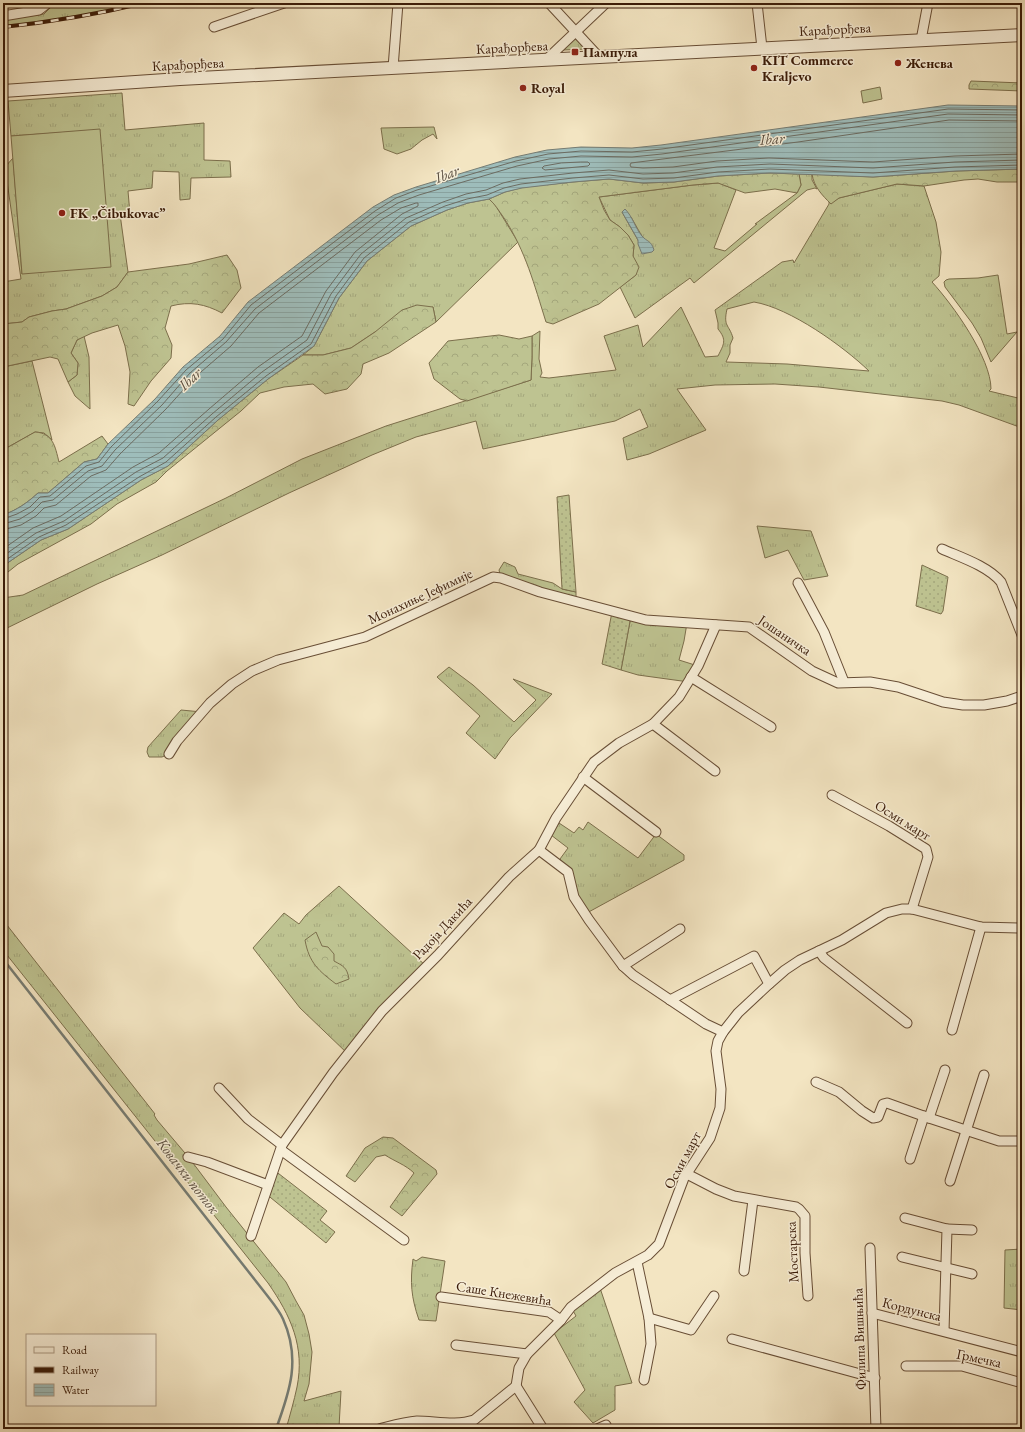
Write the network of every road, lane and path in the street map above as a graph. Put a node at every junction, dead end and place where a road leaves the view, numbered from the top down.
1 (48, 3) edge
2 (284, 3) edge
3 (398, 3) edge
4 (549, 3) edge
5 (606, 3) edge
6 (757, 3) edge
7 (928, 3) edge
8 (3, 16) edge
9 (214, 27) dead end
10 (575, 32) junction
11 (1022, 35) edge
12 (921, 40) junction
13 (762, 48) junction
14 (599, 57) junction
15 (546, 60) junction
16 (393, 68) junction
17 (3, 91) edge
18 (942, 549) dead end
19 (798, 583) dead end
20 (716, 625) junction
21 (1022, 635) edge
22 (691, 677) junction
23 (844, 682) junction
24 (1022, 696) edge
25 (653, 724) junction
26 (771, 727) dead end
27 (169, 754) dead end
28 (715, 771) dead end
29 (583, 777) junction
30 (832, 795) dead end
31 (656, 832) dead end
32 (539, 850) junction
33 (912, 909) junction
34 (981, 927) junction
35 (1022, 928) edge
36 (680, 929) dead end
37 (819, 951) junction
38 (622, 966) junction
39 (769, 984) junction
40 (670, 1000) junction
41 (906, 1023) dead end
42 (952, 1030) dead end
43 (722, 1032) junction
44 (945, 1070) dead end
45 (984, 1075) dead end
46 (816, 1082) dead end
47 (219, 1088) dead end
48 (926, 1117) junction
49 (966, 1131) junction
50 (1022, 1141) edge
51 (281, 1147) junction
52 (188, 1157) dead end
53 (910, 1159) dead end
54 (687, 1174) junction
55 (950, 1181) dead end
56 (268, 1185) junction
57 (753, 1200) junction
58 (905, 1218) dead end
59 (947, 1229) junction
60 (972, 1230) dead end
61 (250, 1236) dead end
62 (404, 1240) dead end
63 (870, 1248) dead end
64 (902, 1257) dead end
65 (637, 1262) junction
66 (946, 1267) junction
67 (744, 1271) dead end
68 (972, 1274) dead end
69 (714, 1296) dead end
70 (808, 1296) dead end
71 (441, 1297) dead end
72 (872, 1314) junction
73 (649, 1318) junction
74 (561, 1320) junction
75 (944, 1331) junction
76 (732, 1339) dead end
77 (456, 1345) dead end
78 (1022, 1352) edge
79 (527, 1354) junction
80 (906, 1366) dead end
81 (875, 1378) junction
82 (644, 1380) dead end
83 (1022, 1383) edge
84 (516, 1386) junction
85 (606, 1425) dead end
86 (453, 1426) edge
87 (379, 1429) edge
88 (543, 1429) edge
89 (597, 1429) edge
90 (876, 1429) edge

1 - 8 street
2 - 9 street
3 - 16 street
4 - 10 street
5 - 10 street
6 - 13 street
7 - 12 street
10 - 14 street
10 - 15 street
11 - 12 street, Карађорђева
12 - 13 street, Карађорђева
13 - 14 street, Карађорђева
14 - 15 street, Карађорђева
15 - 16 street, Карађорђева
16 - 17 street, Карађорђева
18 - 21 street
19 - 23 street, Јошаничка
20 - 22 street
20 - 23 street, Јошаничка
20 - 27 street, Монахиње Јефимије
22 - 25 street
22 - 26 street
23 - 24 street, Јошаничка
25 - 28 street
25 - 29 street
29 - 31 street
29 - 32 street
30 - 33 street, Осми март
32 - 38 street
32 - 51 street, Радоја Дакића
33 - 34 street, Осми март
33 - 37 street, Осми март
34 - 35 street, Осми март
34 - 42 street
36 - 38 street
37 - 39 street, Осми март
37 - 41 street
38 - 40 street
39 - 40 street
39 - 43 street, Осми март
40 - 43 street
43 - 54 street, Осми март
44 - 48 street
45 - 49 street
46 - 48 street
47 - 51 street
48 - 49 street
48 - 53 street
49 - 50 street
49 - 55 street
51 - 56 street, Радоја Дакића
51 - 62 street
52 - 56 street
54 - 57 street, Мостарска
54 - 65 street, Осми март
56 - 61 street, Радоја Дакића
57 - 67 street
57 - 70 street, Мостарска
58 - 59 street
59 - 60 street
59 - 66 street, Кордунска
63 - 72 street, Филипа Вишњића
64 - 66 street
65 - 73 street
65 - 74 street, Осми март
66 - 68 street
66 - 75 street, Кордунска
69 - 73 street
71 - 74 street, Саше Кнежевића
72 - 75 street, Кордунска
72 - 81 street, Филипа Вишњића
73 - 82 street
74 - 79 street, Осми март
75 - 78 street, Кордунска
76 - 81 street
77 - 79 street
79 - 84 street, Осми март
80 - 83 street, Грмечка
81 - 90 street, Филипа Вишњића
84 - 86 street
84 - 88 street
85 - 89 street
86 - 87 street

